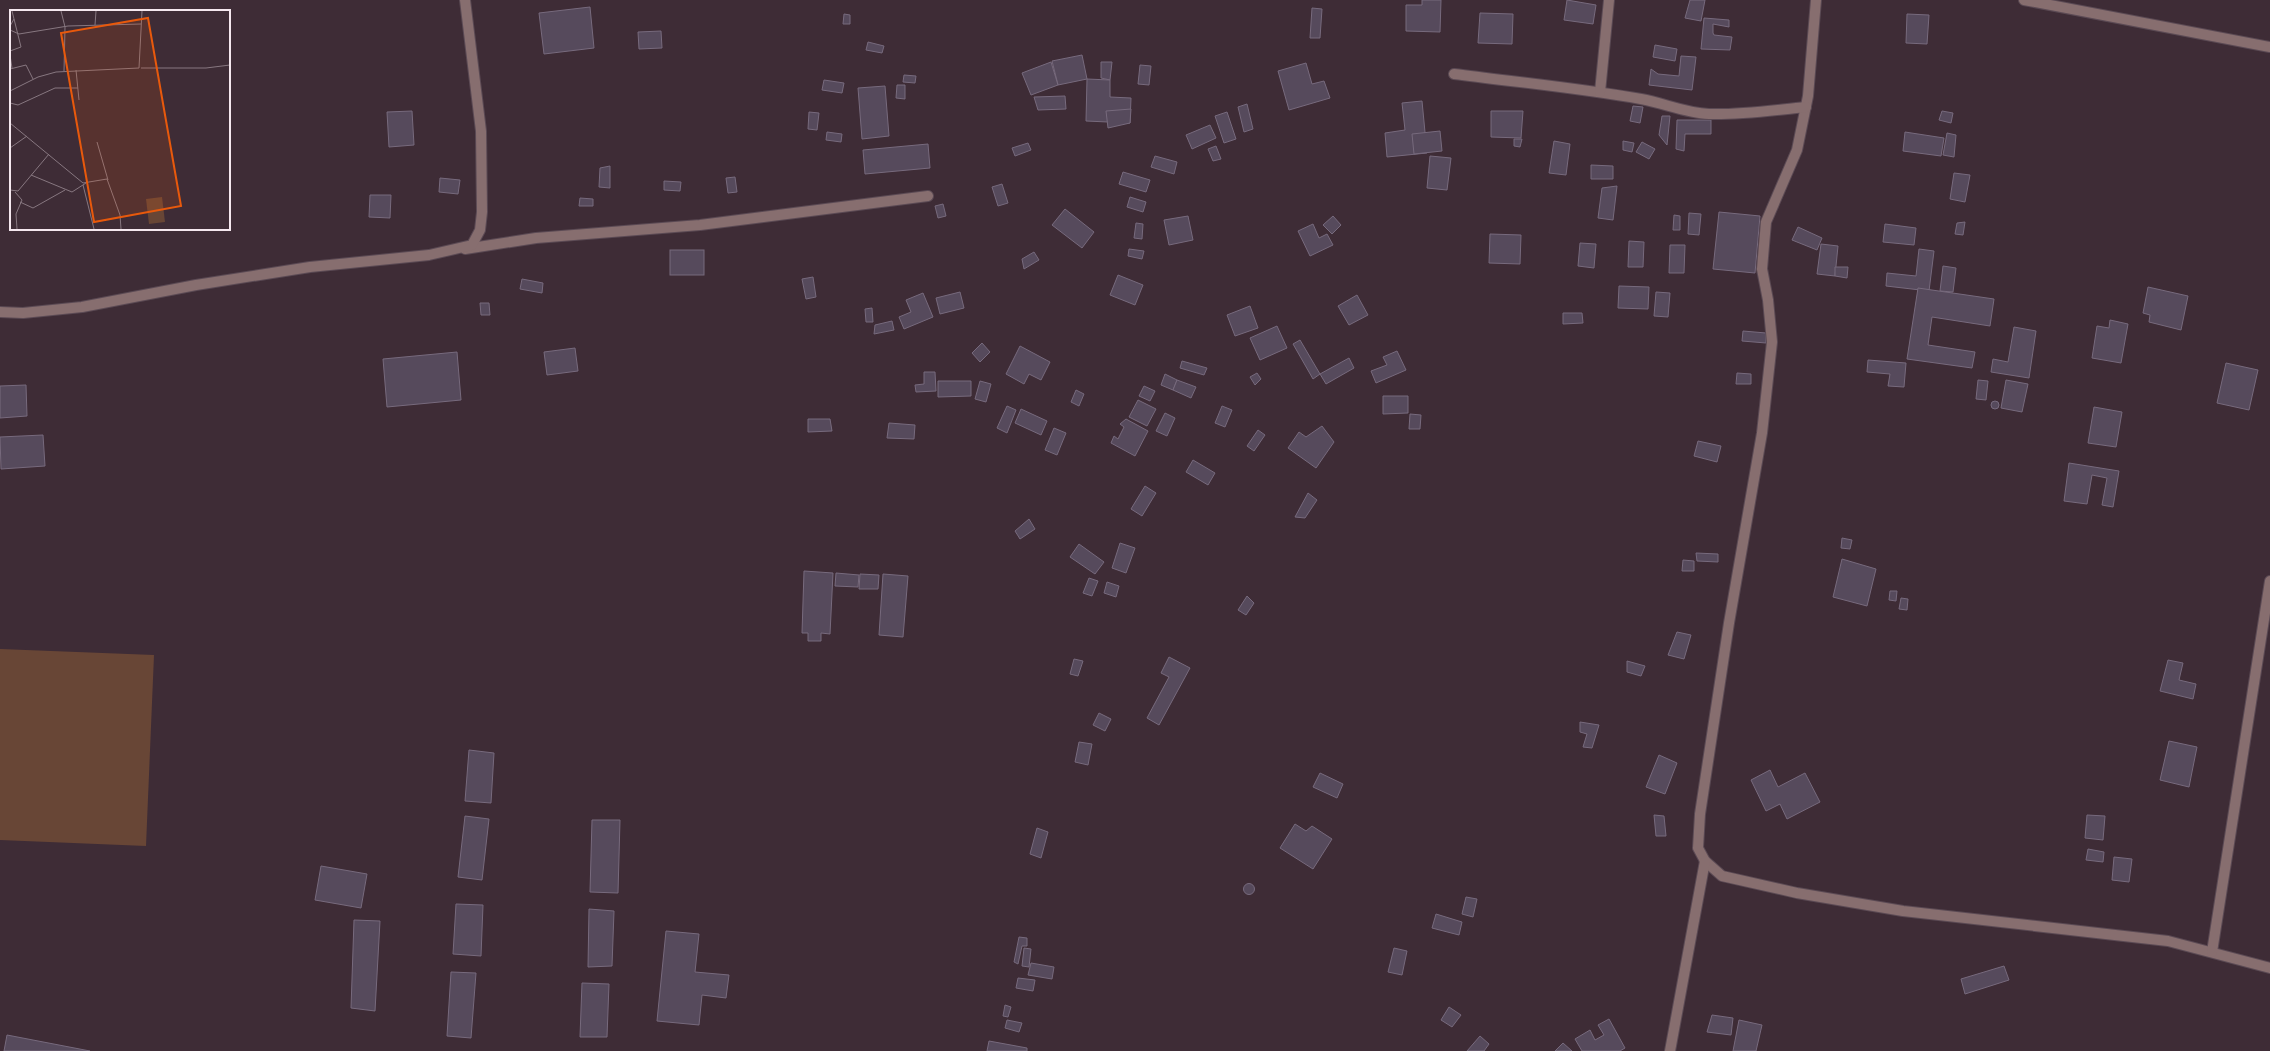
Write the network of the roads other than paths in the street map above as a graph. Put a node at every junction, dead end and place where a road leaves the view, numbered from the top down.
1 (465, 0) edge
2 (1609, 0) edge
3 (1816, 0) edge
4 (2024, 0) edge
5 (2270, 47) edge
6 (1454, 74) dead end
7 (1600, 92) junction
8 (1806, 107) junction
9 (928, 196) dead end
10 (438, 253) junction
11 (0, 312) edge
12 (2270, 581) edge
13 (1705, 861) junction
14 (2212, 952) junction
15 (2270, 968) edge
16 (1670, 1051) edge

1 - 10 street
2 - 7 street
3 - 8 street
4 - 5 street
6 - 7 street
7 - 8 street
8 - 13 street
9 - 10 street
10 - 11 street
12 - 14 street
13 - 14 street
13 - 16 street
14 - 15 street

